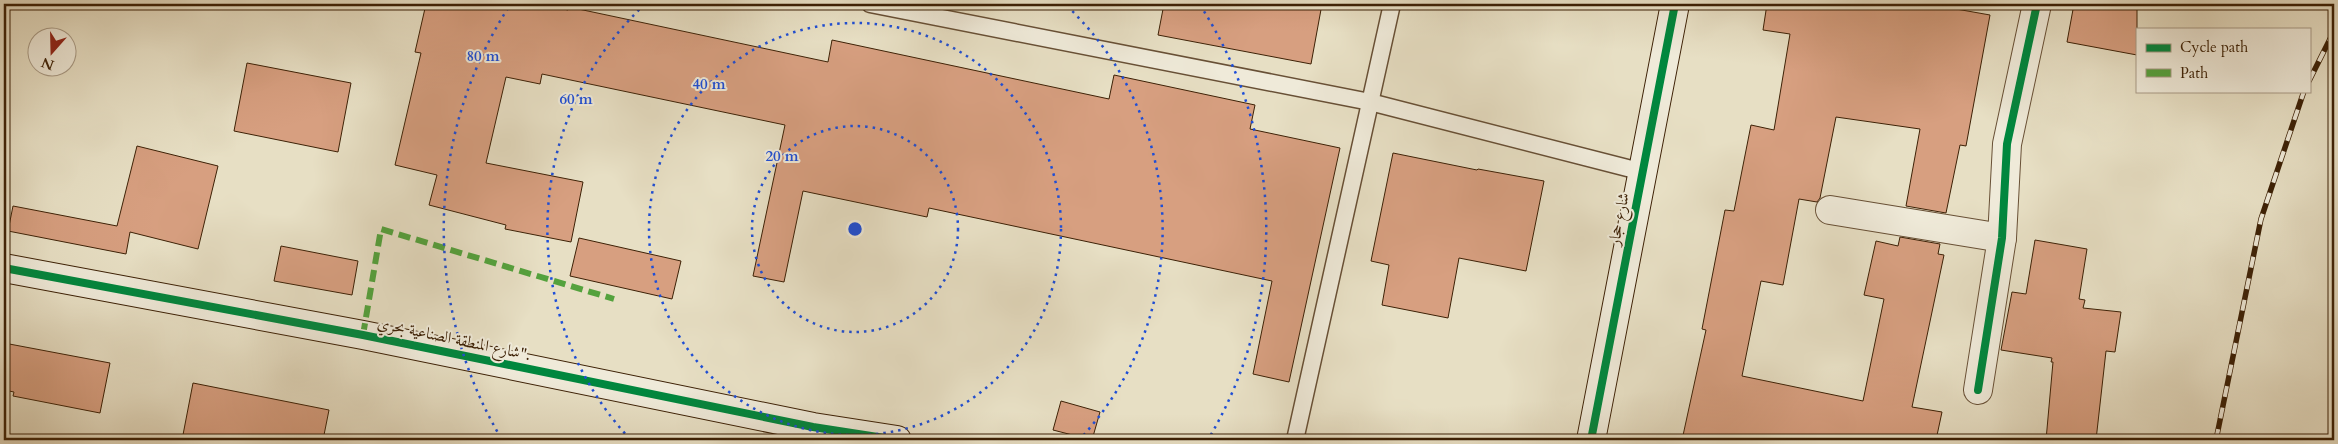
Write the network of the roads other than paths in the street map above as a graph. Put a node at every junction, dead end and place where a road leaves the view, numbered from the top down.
1 (870, 4) edge
2 (1392, 4) edge
3 (1675, 4) edge
4 (2037, 4) edge
5 (1370, 102) junction
6 (1643, 172) junction
7 (1830, 210) dead end
8 (2002, 238) junction
9 (4, 268) edge
10 (1978, 390) dead end
11 (897, 440) edge
12 (1296, 440) edge
13 (1591, 440) edge

1 - 5 lane
2 - 5 lane
3 - 6 street, شارع حجار
4 - 8 street
5 - 6 lane
5 - 12 lane
6 - 13 street, شارع حجار
7 - 8 street
8 - 10 street
9 - 11 street, شارع المنطقة الصناعية بحري".

